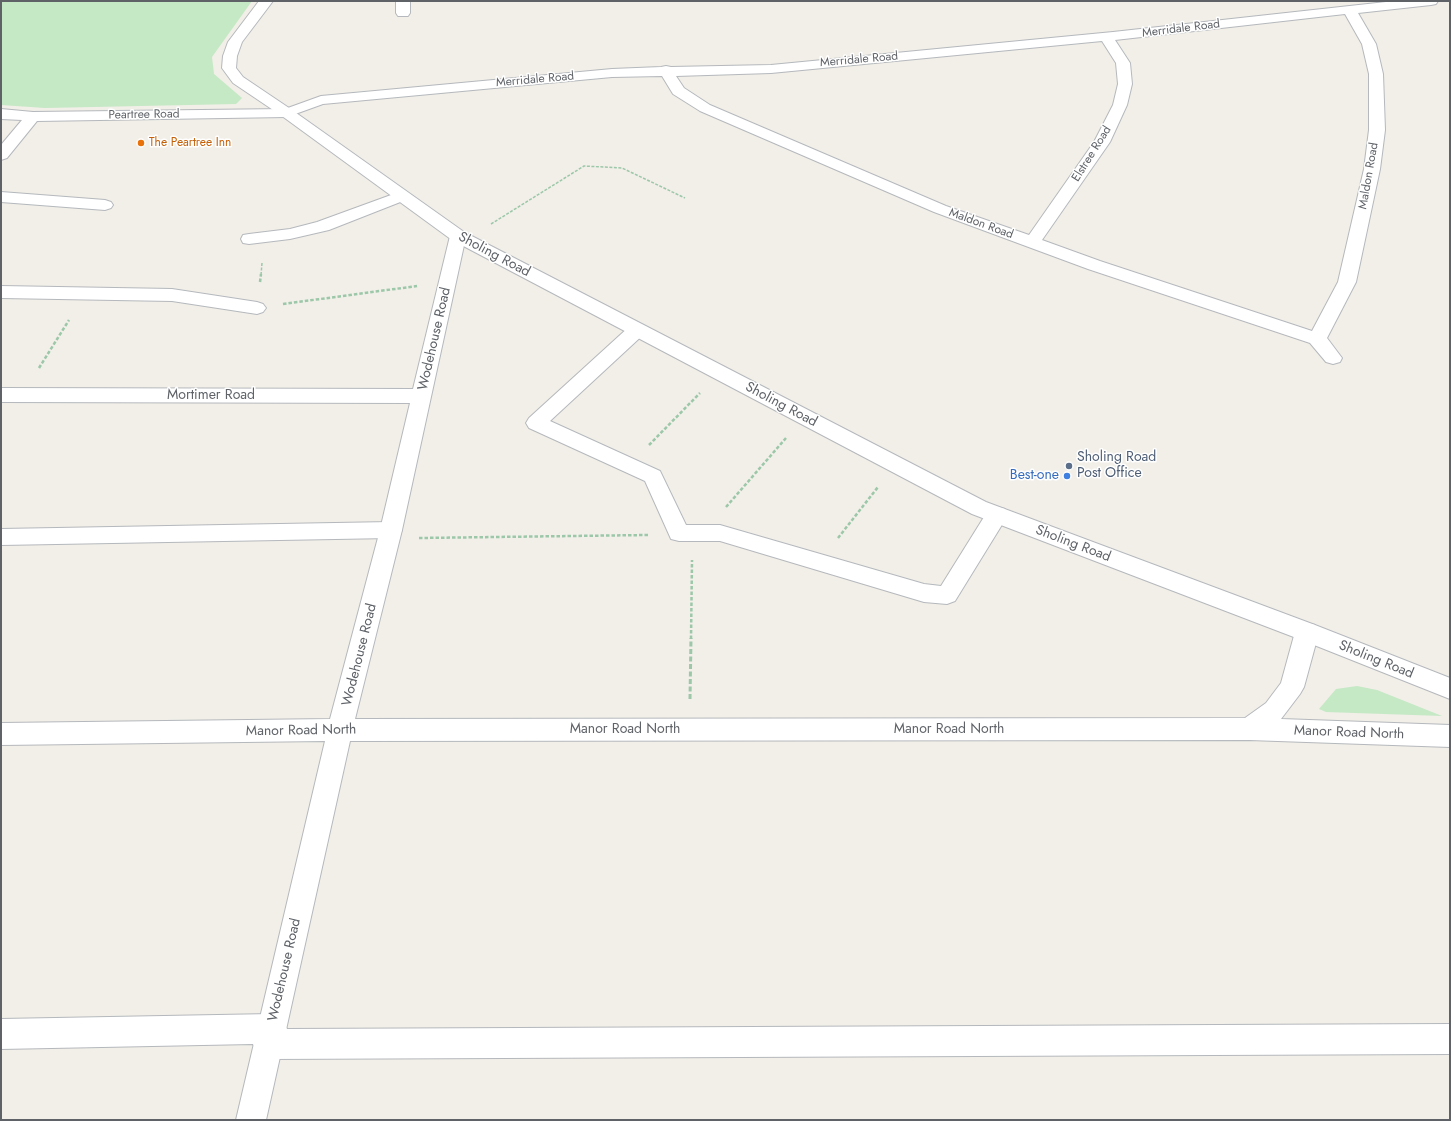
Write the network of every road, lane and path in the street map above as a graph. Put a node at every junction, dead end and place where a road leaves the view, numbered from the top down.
1 (266, 1) edge
2 (1431, 1) edge
3 (1349, 10) junction
4 (1106, 37) junction
5 (666, 70) junction
6 (287, 113) junction
7 (1, 114) edge
8 (33, 117) junction
9 (1, 155) edge
10 (402, 196) junction
11 (1, 197) edge
12 (685, 198) dead end
13 (105, 205) dead end
14 (249, 238) dead end
15 (461, 238) junction
16 (1032, 243) junction
17 (447, 282) junction
18 (1, 292) edge
19 (85, 294) junction
20 (257, 308) joint
21 (637, 330) junction
22 (1317, 339) junction
23 (1333, 358) dead end
24 (720, 373) junction
25 (1, 395) edge
26 (23, 395) junction
27 (422, 396) junction
28 (804, 417) junction
29 (629, 465) junction
30 (895, 465) junction
31 (997, 515) junction
32 (390, 534) junction
33 (691, 534) junction
34 (1, 537) edge
35 (820, 563) junction
36 (1307, 632) junction
37 (1450, 689) edge
38 (1249, 729) junction
39 (340, 730) junction
40 (689, 730) junction
41 (1, 734) edge
42 (1450, 736) edge
43 (1, 1034) edge
44 (270, 1036) junction
45 (1450, 1039) edge
46 (251, 1120) edge

1 - 6 street, Sholing Road
2 - 3 street, Merridale Road
3 - 4 street, Merridale Road
3 - 22 street, Maldon Road
4 - 5 street, Merridale Road
4 - 16 street, Elstree Road
5 - 6 street, Merridale Road
5 - 16 street, Maldon Road
6 - 8 street, Peartree Road
6 - 10 street, Sholing Road
7 - 8 street, Peartree Road
8 - 9 street
10 - 14 street
10 - 15 street, Sholing Road
11 - 13 street
12 - 15 path
15 - 17 street, Wodehouse Road
15 - 21 street, Sholing Road
16 - 22 street, Maldon Road
17 - 20 path
17 - 27 street, Wodehouse Road
18 - 19 street
19 - 20 street
19 - 26 path
21 - 24 street, Sholing Road
21 - 29 street
22 - 23 street
24 - 28 street, Sholing Road
24 - 29 path
25 - 26 street, Mortimer Road
26 - 27 street, Mortimer Road
27 - 32 street, Wodehouse Road
28 - 30 street, Sholing Road
28 - 33 path
29 - 33 street
30 - 31 street, Sholing Road
30 - 35 path
31 - 35 street
31 - 36 street, Sholing Road
32 - 33 path
32 - 34 street
32 - 39 street, Wodehouse Road
33 - 35 street
33 - 40 path
36 - 37 street, Sholing Road
36 - 38 street
38 - 40 street, Manor Road North
38 - 42 street, Manor Road North
39 - 40 street, Manor Road North
39 - 41 street, Manor Road North
39 - 44 street, Wodehouse Road
43 - 44 street
44 - 45 street
44 - 46 street, Wodehouse Road

